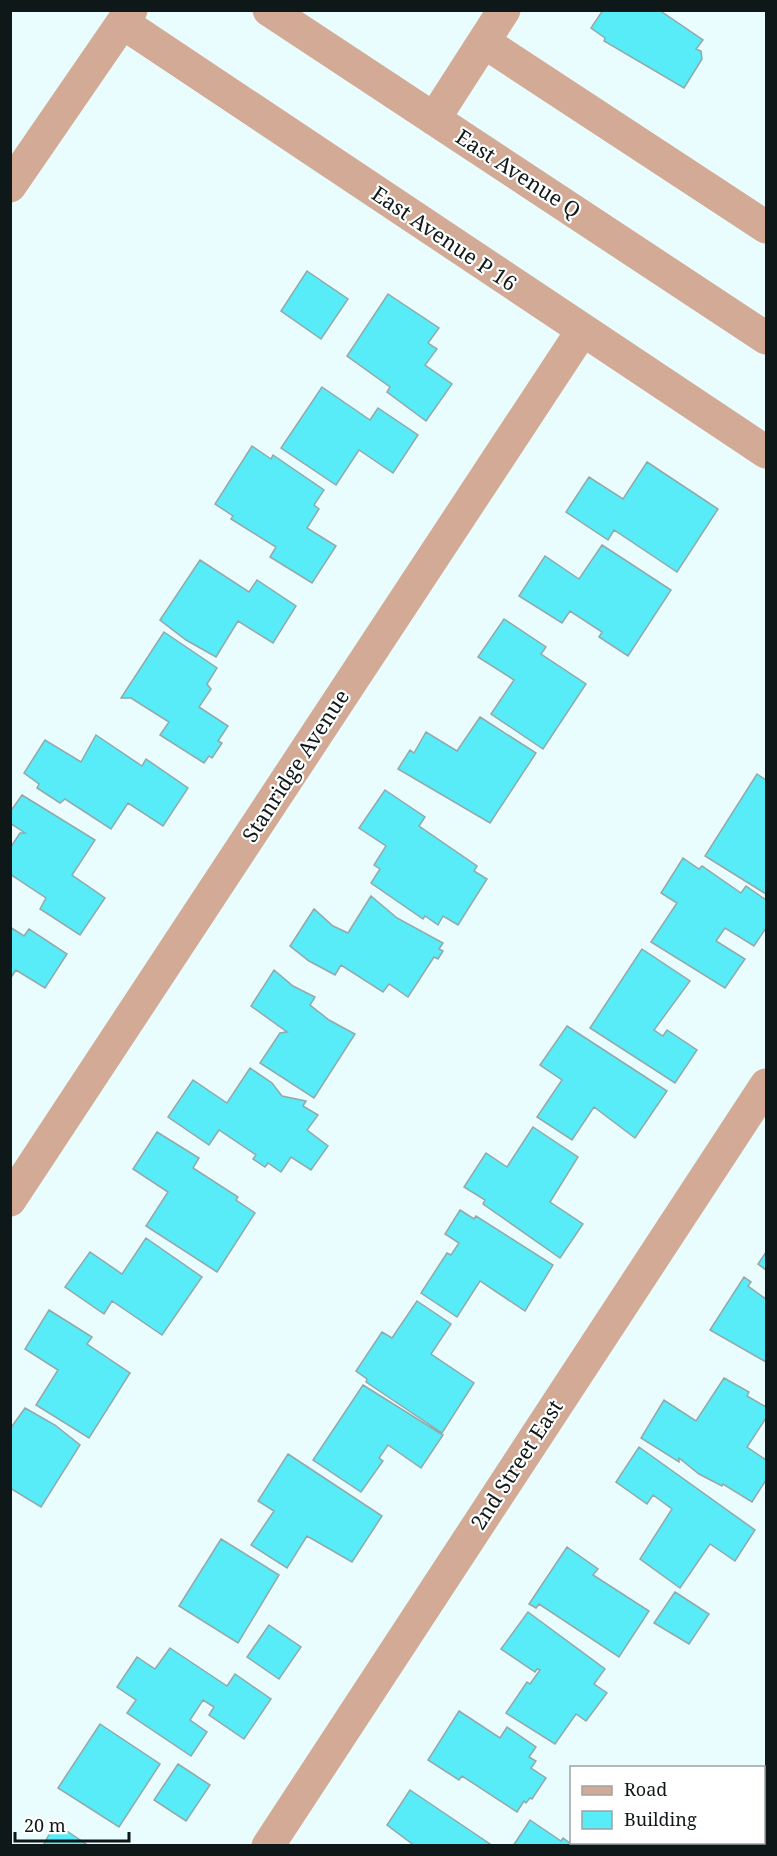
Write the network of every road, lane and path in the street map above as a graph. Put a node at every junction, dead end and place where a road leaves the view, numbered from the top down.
1 (269, 10) edge
2 (504, 10) edge
3 (127, 17) edge
4 (484, 42) junction
5 (434, 119) junction
6 (10, 186) edge
7 (766, 227) edge
8 (582, 332) junction
9 (766, 338) edge
10 (766, 452) edge
11 (766, 1085) edge
12 (10, 1200) edge
13 (268, 1845) edge

1 - 5 street, East Avenue Q
2 - 4 street
3 - 6 street
3 - 8 street, East Avenue P 16
4 - 5 street
4 - 7 street
5 - 9 street, East Avenue Q
8 - 10 street, East Avenue P 16
8 - 12 street, Stanridge Avenue
11 - 13 street, 2nd Street East

